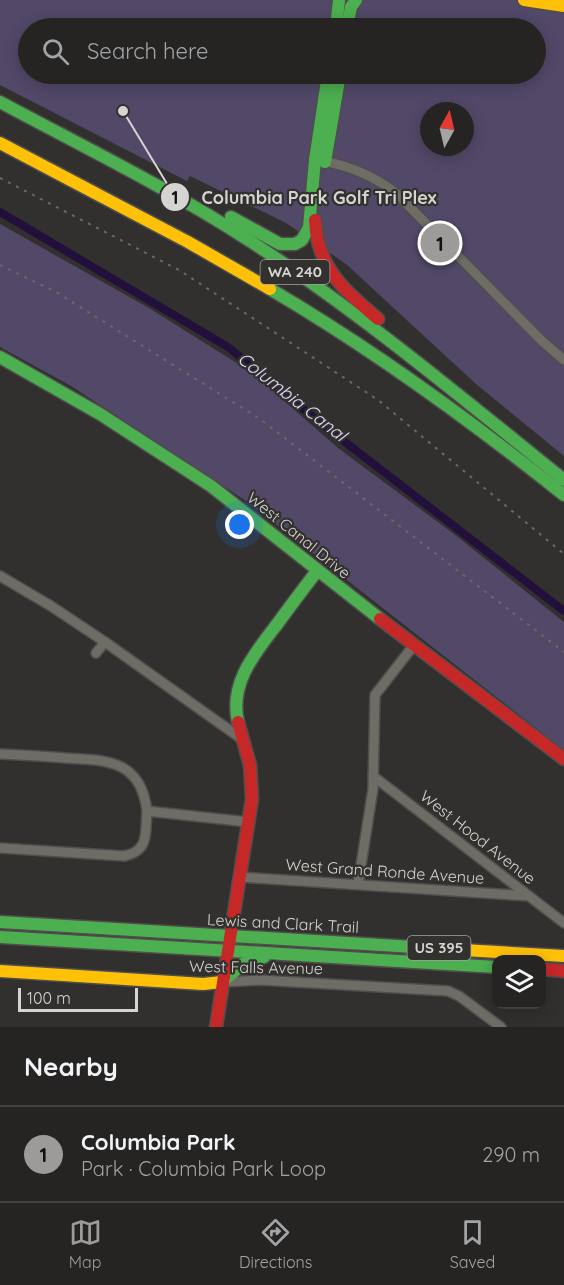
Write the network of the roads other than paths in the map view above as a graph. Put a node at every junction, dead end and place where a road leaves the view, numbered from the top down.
1 (339, 0) edge
2 (356, 0) edge
3 (524, 0) edge
4 (564, 6) edge
5 (337, 18) edge
6 (349, 18) edge
7 (327, 84) edge
8 (338, 84) edge
9 (0, 101) edge
10 (0, 143) edge
11 (320, 161) junction
12 (0, 357) edge
13 (564, 360) edge
14 (479, 410) junction
15 (564, 480) edge
16 (564, 495) edge
17 (317, 571) junction
18 (1, 580) edge
19 (105, 642) junction
20 (414, 645) junction
21 (96, 653) dead end
22 (242, 739) junction
23 (0, 754) edge
24 (564, 759) edge
25 (373, 776) junction
26 (147, 811) junction
27 (248, 822) junction
28 (0, 848) edge
29 (239, 877) junction
30 (358, 884) junction
31 (529, 896) junction
32 (0, 922) edge
33 (564, 923) edge
34 (230, 936) junction
35 (0, 937) edge
36 (228, 951) junction
37 (276, 954) junction
38 (564, 956) edge
39 (492, 967) edge
40 (546, 969) edge
41 (564, 970) edge
42 (0, 971) edge
43 (222, 982) junction
44 (216, 1027) edge
45 (501, 1027) edge

1 - 5 main road
2 - 6 main road
3 - 4 main road
7 - 11 main road
8 - 11 main road
9 - 11 main road
9 - 14 main road, WA 240
10 - 16 main road, WA 240
11 - 13 street
11 - 14 main road
12 - 17 main road, West Canal Drive
14 - 15 main road, WA 240
17 - 20 main road, West Canal Drive
17 - 22 main road
18 - 19 street
19 - 21 street
19 - 22 street
20 - 24 main road, West Canal Drive
20 - 25 street
22 - 27 main road
23 - 26 street
25 - 30 street
25 - 31 street, West Hood Avenue
26 - 27 street
26 - 28 street
27 - 29 main road
29 - 30 street, West Grand Ronde Avenue
29 - 34 main road
30 - 31 street, West Grand Ronde Avenue
31 - 33 street, West Hood Avenue
32 - 34 main road, Lewis and Clark Trail / US 395
34 - 36 main road
34 - 38 main road, Lewis and Clark Trail / US 395
35 - 36 main road, Lewis and Clark Trail / US 395
36 - 37 main road, Lewis and Clark Trail / US 395
36 - 43 main road
37 - 39 main road, Lewis and Clark Trail / US 395
37 - 43 main road
40 - 41 main road
42 - 43 main road, West Falls Avenue
43 - 44 main road
43 - 45 street, West Falls Avenue

